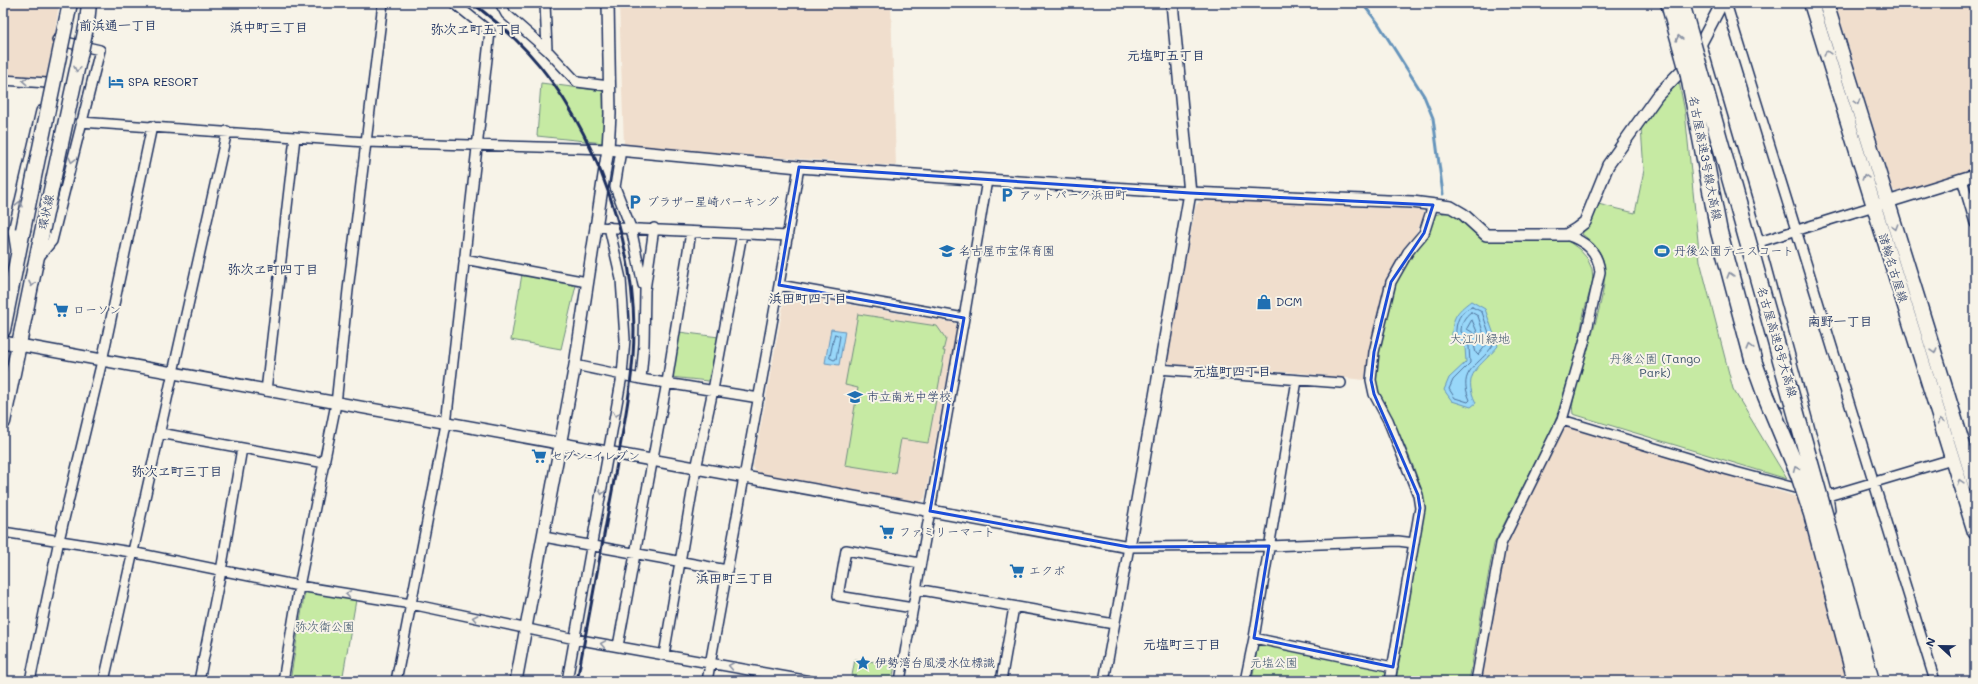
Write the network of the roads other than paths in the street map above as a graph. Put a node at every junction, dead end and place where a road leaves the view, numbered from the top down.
1 (70, 3) edge
2 (89, 3) edge
3 (383, 3) edge
4 (454, 3) edge
5 (500, 3) edge
6 (545, 3) edge
7 (608, 3) edge
8 (1172, 3) edge
9 (1669, 3) edge
10 (1681, 3) edge
11 (1722, 3) edge
12 (1726, 3) edge
13 (1811, 3) edge
14 (1826, 3) edge
15 (1701, 43) junction
16 (546, 50) junction
17 (1688, 71) junction
18 (3, 80) edge
19 (47, 83) junction
20 (609, 86) junction
21 (81, 122) junction
22 (152, 126) junction
23 (227, 131) junction
24 (295, 137) junction
25 (365, 142) junction
26 (477, 144) junction
27 (608, 149) junction
28 (621, 150) junction
29 (799, 167) junction
30 (1975, 175) edge
31 (1962, 179) junction
32 (986, 180) junction
33 (1190, 193) junction
34 (1881, 204) junction
35 (1434, 205) junction
36 (1975, 223) edge
37 (595, 227) junction
38 (609, 227) junction
39 (630, 228) junction
40 (654, 228) junction
41 (1797, 230) junction
42 (691, 232) junction
43 (742, 234) junction
44 (1566, 235) junction
45 (788, 236) junction
46 (1760, 242) junction
47 (18, 256) junction
48 (36, 260) junction
49 (464, 260) junction
50 (586, 282) junction
51 (779, 285) junction
52 (645, 290) junction
53 (1741, 312) joint
54 (964, 318) junction
55 (3, 330) edge
56 (3, 342) edge
57 (19, 346) junction
58 (102, 361) junction
59 (575, 364) junction
60 (1158, 369) junction
61 (173, 374) junction
62 (622, 376) junction
63 (641, 380) junction
64 (1297, 380) junction
65 (667, 382) junction
66 (1341, 383) dead end
67 (713, 390) junction
68 (266, 391) junction
69 (759, 398) junction
70 (336, 404) junction
71 (1562, 420) junction
72 (3, 422) edge
73 (446, 424) junction
74 (160, 433) junction
75 (560, 445) junction
76 (242, 448) junction
77 (609, 453) junction
78 (1971, 453) edge
79 (1952, 459) junction
80 (652, 461) junction
81 (325, 463) junction
82 (696, 469) junction
83 (744, 477) junction
84 (1875, 483) junction
85 (1975, 484) edge
86 (1804, 490) junction
87 (1828, 496) junction
88 (930, 511) junction
89 (3, 532) edge
90 (1975, 532) edge
91 (544, 537) junction
92 (59, 540) junction
93 (1414, 543) junction
94 (592, 545) junction
95 (1269, 546) junction
96 (1129, 547) junction
97 (131, 552) junction
98 (636, 553) junction
99 (680, 562) junction
100 (920, 562) junction
101 (726, 570) junction
102 (221, 571) junction
103 (299, 586) junction
104 (916, 589) junction
105 (411, 604) junction
106 (1014, 607) junction
107 (913, 608) junction
108 (1114, 624) junction
109 (527, 629) junction
110 (1254, 638) junction
111 (575, 639) junction
112 (618, 646) junction
113 (664, 655) junction
114 (710, 662) junction
115 (1393, 666) junction
116 (30, 681) edge
117 (104, 681) edge
118 (199, 681) edge
119 (283, 681) edge
120 (396, 681) edge
121 (516, 681) edge
122 (567, 681) edge
123 (707, 681) edge
124 (806, 681) edge
125 (900, 681) edge
126 (1001, 681) edge
127 (1104, 681) edge
128 (1246, 681) edge
129 (1390, 681) edge
130 (1476, 681) edge
131 (1856, 681) edge
132 (1868, 681) edge
133 (1871, 681) edge
134 (1878, 681) edge
135 (1935, 681) edge

1 - 47 main road, 環状線, bridge
2 -> 48 main road, 環状線, bridge
3 - 25 street
4 - 26 street
5 - 16 street
6 - 16 street
7 - 20 street
8 - 33 street
17 -> 9 highway, 名古屋高速3号線大高線, bridge
10 - 133 highway, 名古屋高速3号大高線, bridge
11 - 15 street
12 - 41 street
34 -> 13 main road, 諸輪名古屋線
14 -> 34 main road, 諸輪名古屋線
15 - 44 street
15 - 46 street
16 - 20 street
53 -> 17 highway, 名古屋高速3号線大高線, bridge
17 - 132 highway, bridge
19 -> 18 street
19 - 21 street
47 -> 19 street
20 - 27 street
21 - 22 street
21 -> 48 street
22 - 23 street
22 - 58 street
23 - 24 street
23 - 61 street
24 - 25 street
24 - 68 street
25 - 26 street
25 - 70 street
26 - 27 street
26 - 49 street
27 - 28 street
27 - 37 street
28 - 29 street
28 - 39 street
29 - 32 street
29 - 45 street
30 - 31 street
31 - 34 street
31 - 36 street
32 - 33 street
32 - 54 street
33 - 35 street
33 - 60 street
34 - 41 street
34 -> 78 main road, 諸輪名古屋線
79 -> 34 main road, 諸輪名古屋線
35 - 44 street
35 - 93 street
37 - 38 street
37 - 50 street
38 - 39 street
38 - 62 street
39 - 40 street
39 - 52 street
40 - 42 street
40 - 52 street
41 - 46 street
41 - 84 street
42 - 43 street
42 - 65 street
43 - 45 street
43 - 67 street
44 - 71 street
45 - 51 street
46 - 87 street
47 - 55 main road, 環状線
48 -> 57 main road, 環状線
49 - 50 street
49 - 73 street
50 - 59 street
51 - 54 street
51 - 69 street
52 - 63 street
131 -> 53 highway, 名古屋高速3号大高線, bridge
54 - 88 street
56 - 57 street
57 - 58 street
57 - 72 main road, 環状線
58 - 61 street
58 - 92 street
59 - 62 street
59 - 75 street
60 - 64 street
60 - 96 street
61 - 68 street
61 - 74 street
62 - 63 street
62 -> 77 street
63 - 65 street
64 - 66 street
64 - 95 street
65 - 67 street
65 - 80 street
67 - 69 street
67 - 82 street
68 - 70 street
69 - 83 street
70 - 73 street
70 - 81 street
71 - 86 street
71 - 130 street
73 - 75 street
73 - 105 street
74 - 76 street
74 - 97 street
75 - 77 street
75 - 91 street
76 - 81 street
76 - 102 street
77 - 80 street
77 -> 94 street
78 - 79 street
78 - 85 main road, 諸輪名古屋線
79 - 84 street
90 -> 79 main road, 諸輪名古屋線
80 - 82 street
80 - 98 street
81 - 103 street
82 - 83 street
82 - 99 street
83 - 88 street
83 - 101 street
84 - 87 street
84 - 135 street
86 - 87 street
86 - 131 street
87 - 134 street
88 - 96 street
88 - 100 street
89 - 92 street
91 - 94 street
91 - 109 street
92 - 97 street
92 - 116 street
93 - 95 street
93 - 115 street
94 - 98 street
94 - 111 street
95 - 96 street
95 - 110 street
96 - 108 street
97 - 102 street
97 - 117 street
98 - 99 street
98 - 112 street
99 - 101 street
99 - 113 street
100 - 104 street
100 - 107 street
101 - 114 street
102 - 103 street
102 - 118 street
105 -> 103 street
103 - 119 street
104 - 106 street
104 - 107 street
109 -> 105 street
105 - 120 street
106 - 108 street
106 - 126 street
107 - 125 street
108 - 127 street
109 - 111 street
109 - 121 street
110 - 115 street
110 - 128 street
112 -> 111 street
111 - 122 street
112 - 113 street
113 - 114 street
114 - 123 street
124 -> 114 street
115 - 129 street

